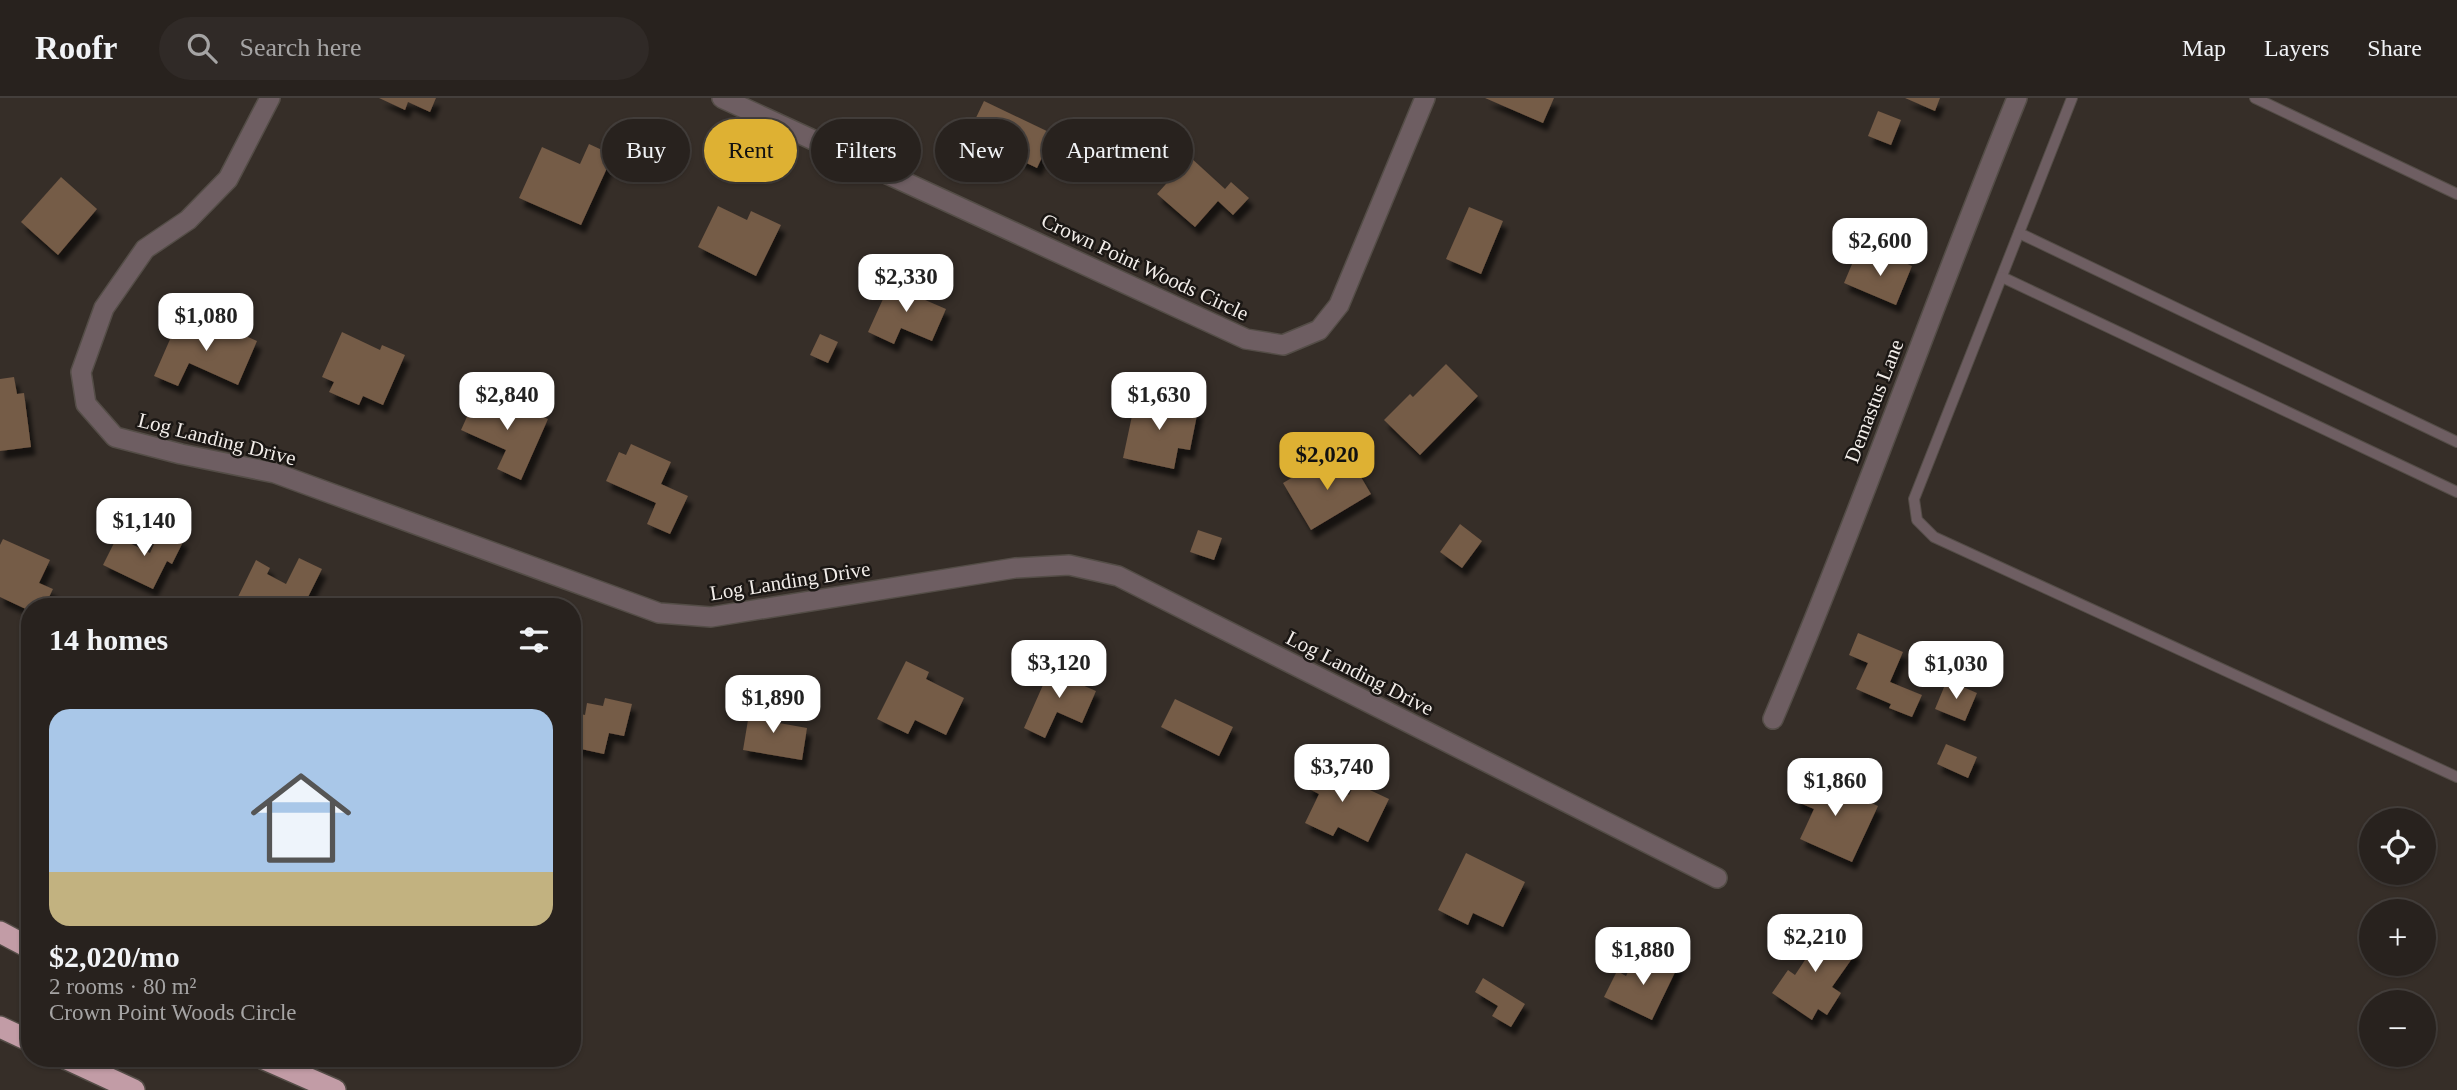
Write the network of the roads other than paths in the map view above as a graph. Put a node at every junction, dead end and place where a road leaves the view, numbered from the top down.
1 (270, 98) edge
2 (722, 98) edge
3 (1425, 98) edge
4 (2017, 98) edge
5 (2072, 98) edge
6 (2255, 98) edge
7 (2457, 194) edge
8 (2019, 233) junction
9 (2002, 277) junction
10 (2457, 442) edge
11 (2457, 492) edge
12 (1773, 719) dead end
13 (2457, 777) edge
14 (1717, 878) dead end
15 (0, 932) edge
16 (21, 943) edge
17 (0, 1027) edge
18 (21, 1037) edge
19 (84, 1067) edge
20 (282, 1067) edge
21 (134, 1090) edge
22 (335, 1090) edge

1 - 14 street, Log Landing Drive
2 - 3 street, Crown Point Woods Circle
4 - 12 street, Demastus Lane
5 - 8 lane
6 - 7 lane
8 - 9 lane
8 - 10 lane
9 - 11 lane
9 - 13 lane
15 - 16 highway
17 - 18 highway
19 - 21 highway
20 - 22 highway

